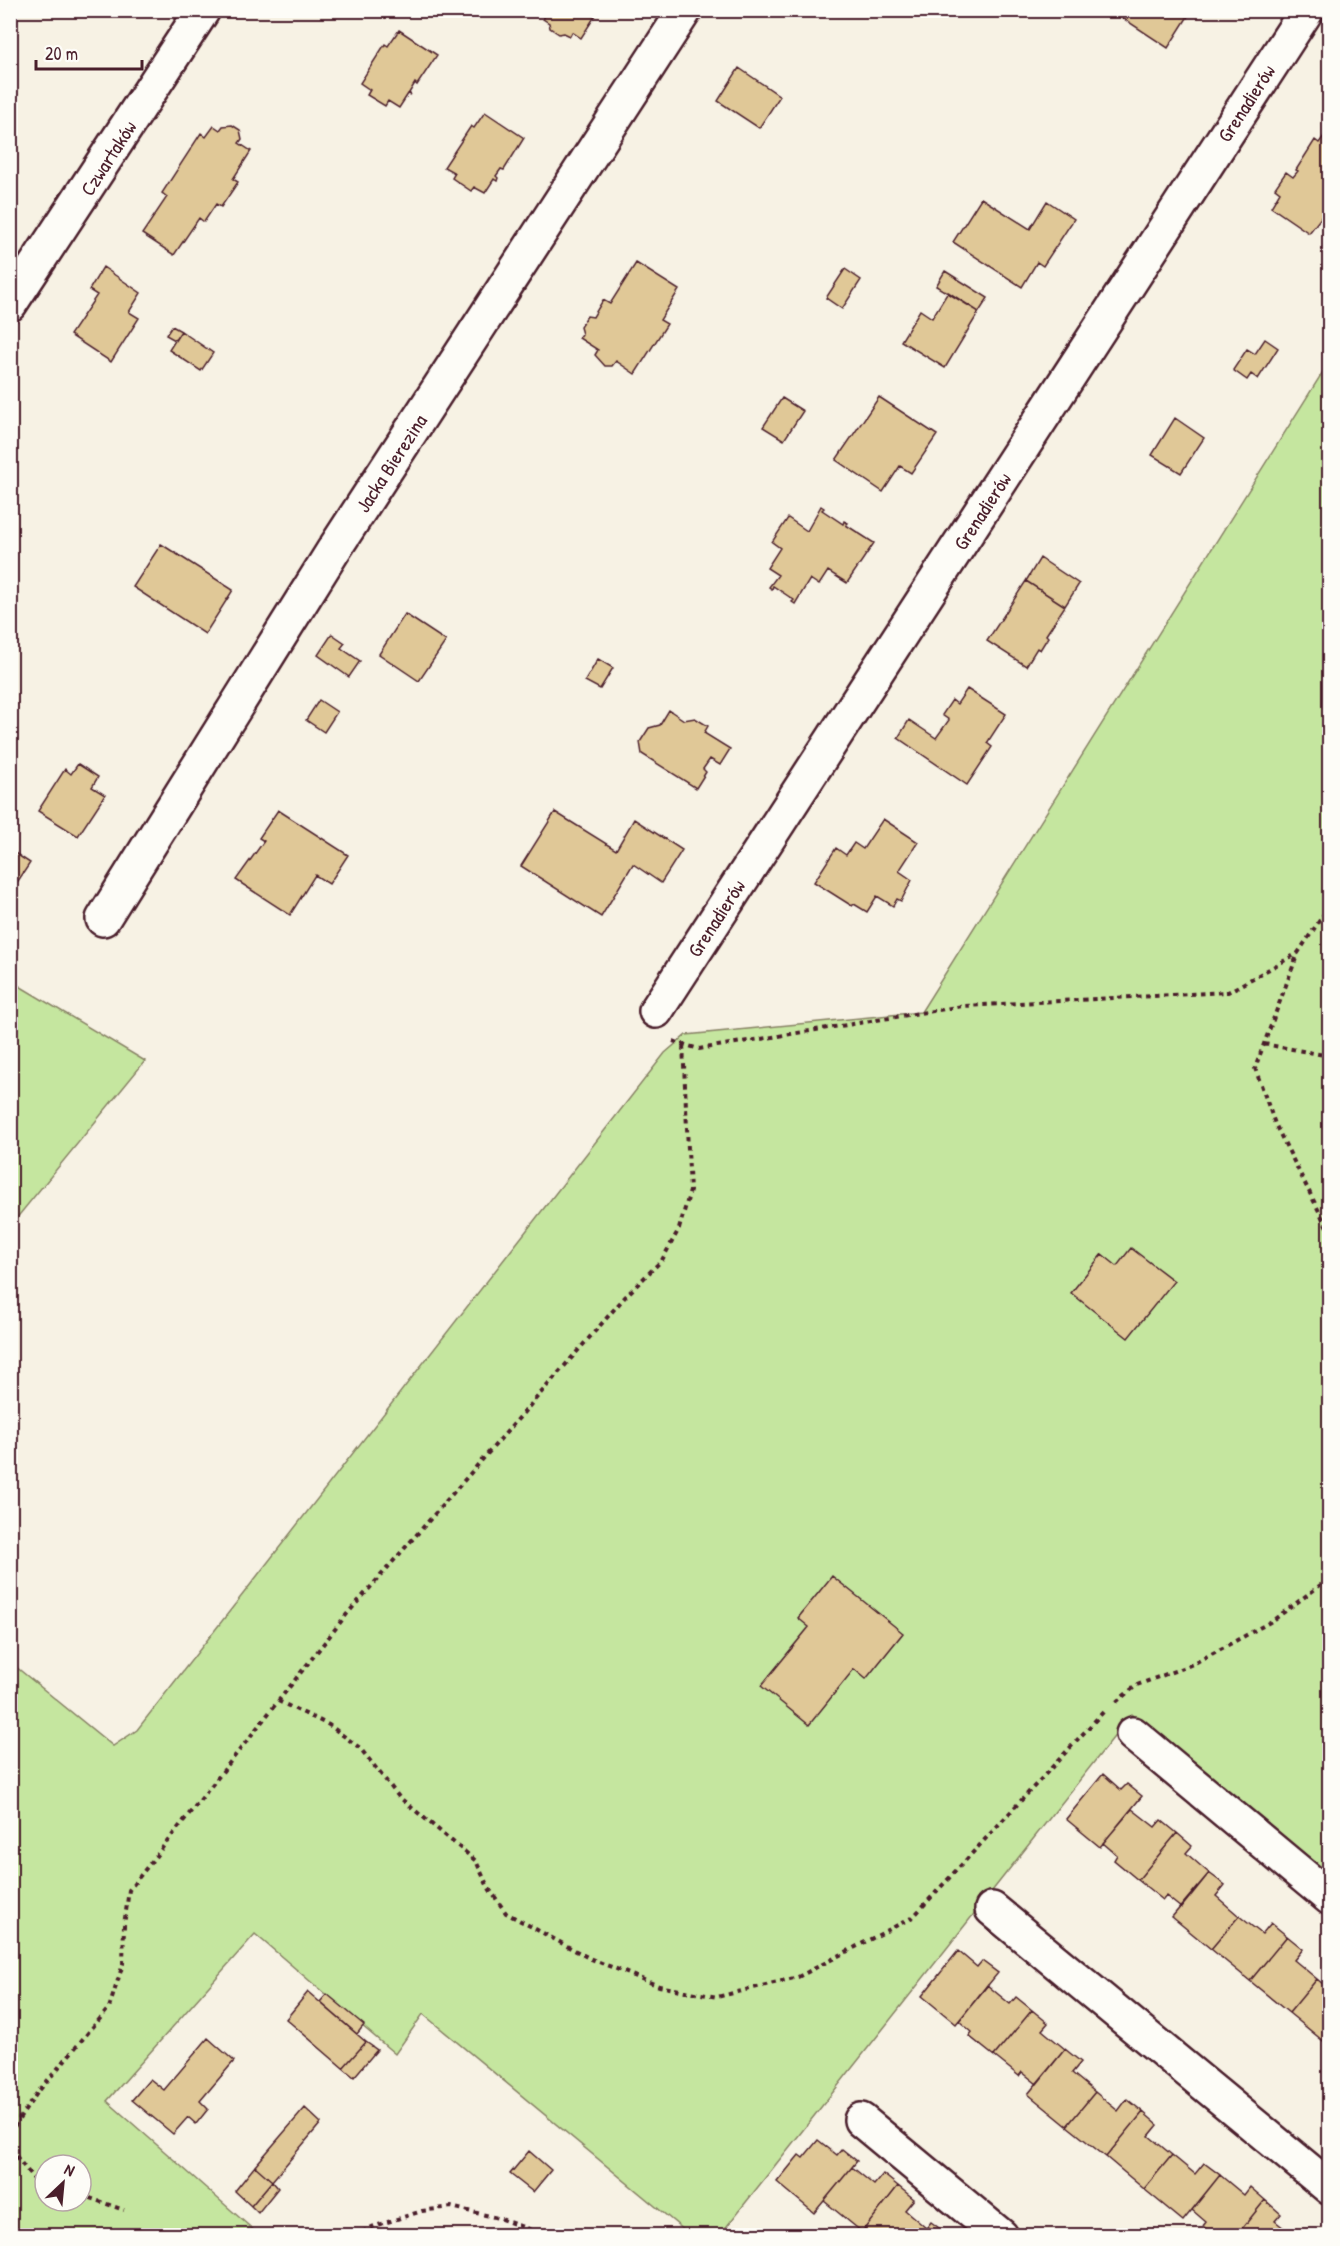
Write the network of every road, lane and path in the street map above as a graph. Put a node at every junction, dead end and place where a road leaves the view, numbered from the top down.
1 (203, 10) edge
2 (685, 10) edge
3 (1307, 10) edge
4 (10, 304) edge
5 (1329, 905) edge
6 (104, 919) dead end
7 (1298, 953) junction
8 (656, 1011) joint
9 (683, 1044) junction
10 (1264, 1044) junction
11 (1329, 1056) edge
12 (1329, 1233) edge
13 (278, 1701) junction
14 (1133, 1734) dead end
15 (968, 1857) dead end
16 (1329, 1898) edge
17 (992, 1909) dead end
18 (861, 2120) dead end
19 (33, 2178) edge
20 (1329, 2188) edge
21 (93, 2199) edge
22 (124, 2210) dead end
23 (361, 2234) edge
24 (354, 2235) edge
25 (548, 2235) edge
26 (1001, 2235) edge

1 - 4 street, Czwartaków
2 - 6 street, Jacka Bierezina
3 - 8 street, Grenadierów
5 - 7 path
7 - 9 path
7 - 10 path
8 - 9 path
9 - 13 path
10 - 11 path
10 - 12 path
13 - 15 path
13 - 19 path
14 - 16 street
17 - 20 street
18 - 26 street
21 - 22 path
23 - 24 path
23 - 25 path

